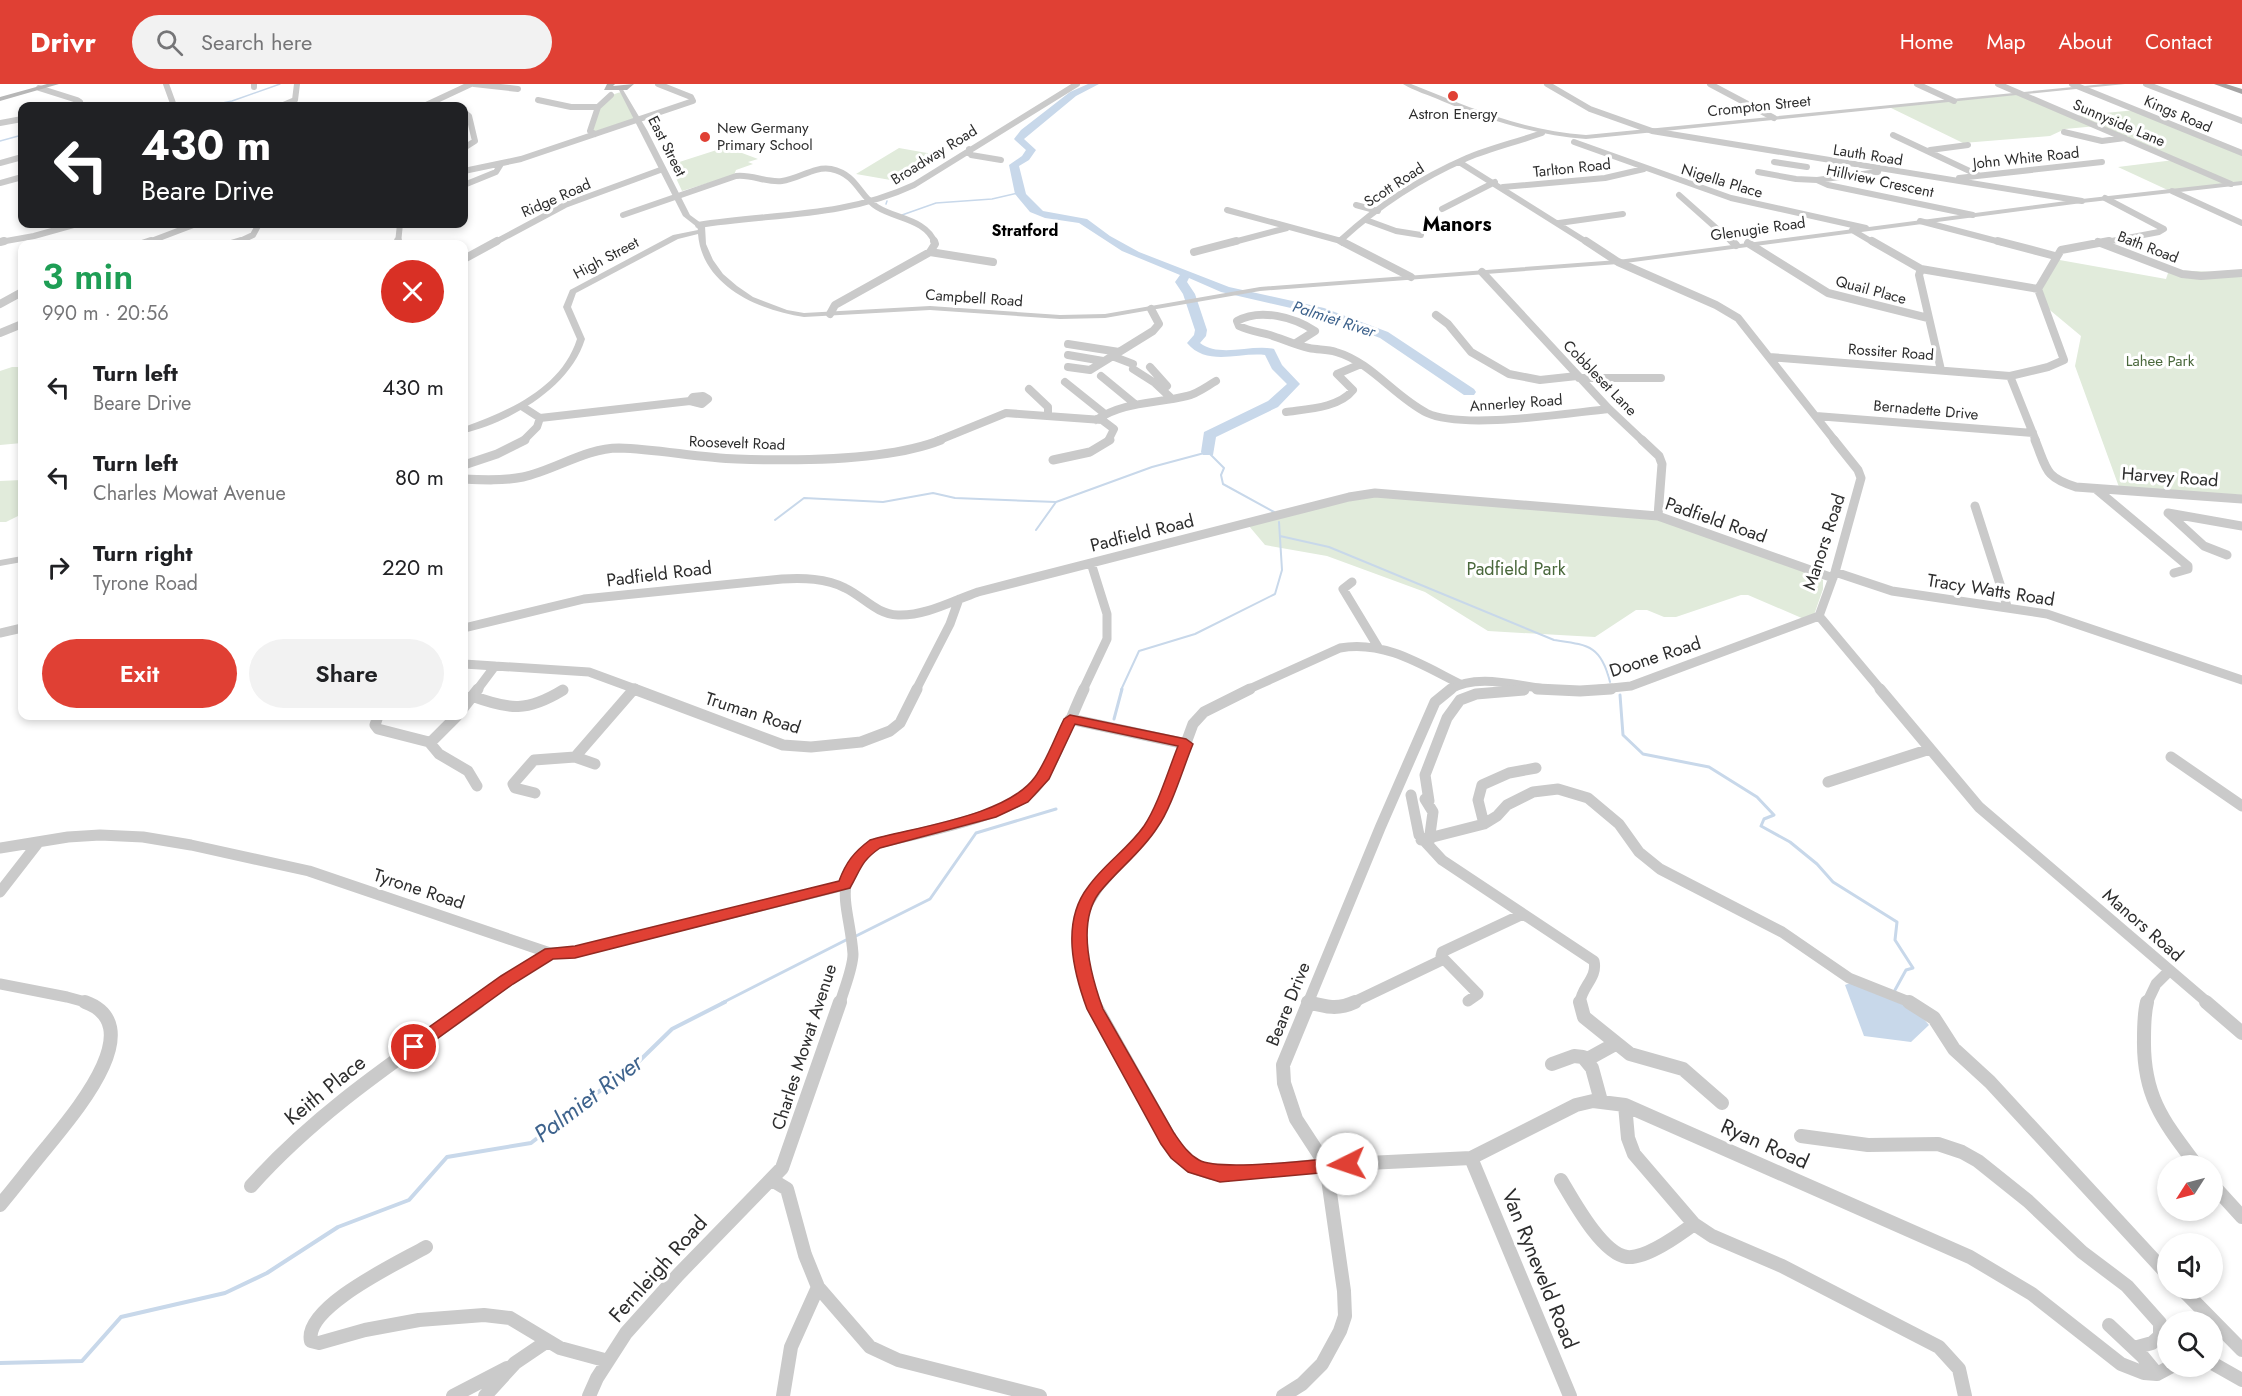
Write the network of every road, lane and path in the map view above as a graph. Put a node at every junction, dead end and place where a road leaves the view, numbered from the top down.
1 (55, 84) edge
2 (166, 84) edge
3 (297, 84) edge
4 (472, 84) edge
5 (631, 84) edge
6 (658, 84) edge
7 (1077, 84) edge
8 (1406, 84) edge
9 (1548, 84) edge
10 (1556, 84) edge
11 (1710, 84) edge
12 (1917, 84) edge
13 (1998, 84) edge
14 (2072, 84) edge
15 (2122, 84) edge
16 (2146, 84) edge
17 (2218, 84) edge
18 (2236, 84) edge
19 (2242, 86) edge
20 (605, 87) edge
21 (39, 88) junction
22 (2082, 88) junction
23 (518, 89) dead end
24 (620, 89) junction
25 (2242, 92) edge
26 (2022, 94) junction
27 (0, 99) edge
28 (1424, 99) dead end
29 (538, 100) dead end
30 (1954, 101) junction
31 (80, 102) edge
32 (173, 102) edge
33 (290, 102) edge
34 (444, 102) edge
35 (1450, 102) junction
36 (598, 107) junction
37 (1774, 118) junction
38 (18, 120) edge
39 (638, 120) junction
40 (2242, 121) edge
41 (0, 123) edge
42 (468, 127) edge
43 (1682, 127) junction
44 (1652, 131) junction
45 (2064, 132) dead end
46 (1542, 133) junction
47 (595, 134) junction
48 (1893, 135) dead end
49 (1680, 136) junction
50 (2125, 138) junction
51 (1574, 142) dead end
52 (468, 145) edge
53 (1968, 145) dead end
54 (969, 149) junction
55 (1926, 150) junction
56 (2242, 153) edge
57 (18, 158) edge
58 (1001, 160) dead end
59 (1459, 162) junction
60 (1774, 162) dead end
61 (2102, 162) dead end
62 (0, 163) edge
63 (501, 164) junction
64 (1784, 164) junction
65 (1807, 167) dead end
66 (663, 168) junction
67 (1644, 169) junction
68 (468, 170) edge
69 (1887, 170) junction
70 (1758, 172) dead end
71 (1978, 175) junction
72 (1777, 176) junction
73 (18, 178) edge
74 (1817, 180) junction
75 (1953, 180) junction
76 (1495, 182) junction
77 (0, 183) edge
78 (468, 183) edge
79 (2242, 183) edge
80 (2231, 184) junction
81 (1502, 187) junction
82 (2172, 192) junction
83 (1679, 195) dead end
84 (677, 196) junction
85 (2104, 198) junction
86 (2082, 201) junction
87 (872, 203) junction
88 (1356, 205) dead end
89 (1442, 209) dead end
90 (1227, 210) dead end
91 (1378, 211) junction
92 (1623, 214) dead end
93 (623, 215) dead end
94 (1973, 215) junction
95 (1366, 220) junction
96 (1920, 221) junction
97 (1559, 223) junction
98 (2242, 224) edge
99 (63, 228) edge
100 (188, 228) edge
101 (259, 228) edge
102 (1287, 228) junction
103 (1866, 228) junction
104 (694, 230) junction
105 (1852, 230) junction
106 (1421, 235) dead end
107 (154, 240) edge
108 (240, 240) edge
109 (1341, 241) junction
110 (0, 242) edge
111 (2098, 242) junction
112 (1748, 243) junction
113 (1736, 245) junction
114 (930, 252) junction
115 (1194, 252) dead end
116 (2055, 256) junction
117 (468, 257) edge
118 (993, 262) dead end
119 (1618, 262) junction
120 (1921, 269) junction
121 (1482, 272) junction
122 (2242, 273) edge
123 (1411, 277) junction
124 (1276, 288) joint
125 (2038, 289) junction
126 (18, 294) edge
127 (0, 304) edge
128 (1151, 309) junction
129 (830, 314) junction
130 (1436, 315) dead end
131 (1928, 318) junction
132 (18, 326) edge
133 (0, 333) edge
134 (1296, 343) junction
135 (1068, 344) dead end
136 (1116, 354) junction
137 (1068, 355) dead end
138 (1769, 357) junction
139 (1103, 361) junction
140 (1361, 364) junction
141 (1068, 367) dead end
142 (1150, 367) dead end
143 (1941, 370) junction
144 (1101, 376) dead end
145 (2010, 376) junction
146 (1578, 377) junction
147 (1661, 378) dead end
148 (1216, 381) dead end
149 (1065, 382) dead end
150 (1029, 389) dead end
151 (1174, 398) junction
152 (690, 401) dead end
153 (1135, 404) junction
154 (523, 407) junction
155 (1609, 409) junction
156 (1286, 412) dead end
157 (1105, 414) junction
158 (1048, 416) junction
159 (1816, 416) junction
160 (540, 418) junction
161 (1096, 420) junction
162 (468, 428) edge
163 (2033, 433) junction
164 (1053, 460) dead end
165 (468, 464) edge
166 (468, 479) edge
167 (2096, 489) junction
168 (2242, 499) edge
169 (1975, 506) dead end
170 (1658, 516) junction
171 (2242, 526) edge
172 (2227, 555) dead end
173 (18, 560) edge
174 (0, 563) edge
175 (1091, 563) junction
176 (2174, 573) dead end
177 (1834, 575) junction
178 (1352, 582) dead end
179 (959, 599) junction
180 (2007, 606) junction
181 (1819, 616) junction
182 (468, 627) edge
183 (18, 629) edge
184 (0, 633) edge
185 (1378, 647) junction
186 (468, 664) edge
187 (495, 666) junction
188 (2242, 680) edge
189 (1460, 684) junction
190 (635, 688) junction
191 (1530, 688) junction
192 (563, 690) dead end
193 (472, 696) junction
194 (468, 702) edge
195 (1070, 719) junction
196 (377, 720) edge
197 (453, 720) edge
198 (430, 743) junction
199 (1186, 744) junction
200 (1930, 749) junction
201 (575, 757) junction
202 (2171, 757) dead end
203 (595, 764) dead end
204 (1536, 768) dead end
205 (1828, 782) dead end
206 (477, 786) dead end
207 (1395, 792) junction
208 (535, 793) dead end
209 (1411, 795) junction
210 (1429, 801) junction
211 (2242, 806) edge
212 (1484, 824) junction
213 (1427, 841) junction
214 (38, 843) junction
215 (0, 848) edge
216 (845, 885) junction
217 (0, 892) edge
218 (1523, 914) junction
219 (550, 953) junction
220 (1444, 959) junction
221 (2169, 971) junction
222 (0, 984) edge
223 (1468, 1001) dead end
224 (1308, 1002) junction
225 (2242, 1034) edge
226 (1615, 1044) junction
227 (1586, 1060) junction
228 (1552, 1065) dead end
229 (1601, 1101) junction
230 (1722, 1103) dead end
231 (1624, 1105) junction
232 (1801, 1136) dead end
233 (2190, 1155) edge
234 (1472, 1158) junction
235 (1326, 1165) junction
236 (772, 1180) junction
237 (1560, 1180) dead end
238 (251, 1186) dead end
239 (2223, 1197) edge
240 (0, 1205) edge
241 (2242, 1217) edge
242 (1694, 1224) junction
243 (426, 1247) dead end
244 (2157, 1263) edge
245 (818, 1287) junction
246 (2192, 1299) edge
247 (2109, 1324) dead end
248 (546, 1342) junction
249 (2134, 1348) junction
250 (2242, 1350) edge
251 (608, 1360) junction
252 (515, 1363) junction
253 (2223, 1369) edge
254 (2157, 1374) joint
255 (2242, 1380) edge
256 (453, 1396) edge
257 (485, 1396) edge
258 (589, 1396) edge
259 (783, 1396) edge
260 (1040, 1396) edge
261 (1283, 1396) edge
262 (1570, 1396) edge
263 (1965, 1396) edge

1 - 21 main road
2 - 32 street
3 - 33 street
4 - 23 street
4 - 34 street
5 - 24 main road
6 - 39 street
7 - 54 street, Broadway Road
8 - 35 street, Crompton Street
9 - 10 street
9 - 44 street, Lauth Road
11 - 37 street
12 - 30 street
13 - 26 street, Sunnyside Lane
14 - 22 street, Kings Road
15 - 22 street, Crompton Street
16 - 40 street
17 - 25 main road
18 - 19 main road
20 - 24 main road
20 - 36 street
21 - 27 main road
21 - 31 street
22 - 26 street, Crompton Street
22 - 56 street, Kings Road
24 - 39 street, East Street
26 - 30 street, Crompton Street
26 - 50 street, Sunnyside Lane
28 - 35 street
29 - 36 street
30 - 37 street, Crompton Street
35 - 46 street, Crompton Street
36 - 47 street
37 - 43 street, Crompton Street
38 - 41 street
39 - 47 street
39 - 66 street, East Street
42 - 52 street
43 - 44 street, Crompton Street
43 - 49 street
44 - 46 street, Crompton Street
44 - 49 street, Lauth Road
45 - 50 street
46 - 59 street, Scott Road
47 - 63 street
48 - 55 street
49 - 69 street, Lauth Road
50 - 80 street, Sunnyside Lane
51 - 67 street, Nigella Place
53 - 55 street
54 - 58 street
54 - 87 street, Broadway Road
55 - 71 street
57 - 62 street
59 - 76 street, Manors Road
59 - 91 street, Scott Road
60 - 64 street
61 - 71 street, John White Road
63 - 68 street
63 - 78 street
64 - 65 street
64 - 72 street
66 - 84 street, East Street
66 - 117 street, Ridge Road
67 - 81 street, Tarlton Road
67 - 103 street, Nigella Place
69 - 74 street, Hillview Crescent
69 - 75 street, Lauth Road
70 - 72 street
71 - 75 street, John White Road
72 - 74 street
73 - 77 street
74 - 94 street, Hillview Crescent
75 - 86 street, Lauth Road
76 - 81 street, Manors Road
76 - 89 street
79 - 80 street, Glenugie Road
80 - 82 street, Glenugie Road
81 - 97 street, Manors Road
82 - 85 street, Glenugie Road
82 - 98 street
83 - 113 street
84 - 87 street
84 - 93 street
84 - 104 street, East Street
85 - 86 street, Glenugie Road
85 - 111 street
86 - 94 street, Glenugie Road
87 - 104 street, Broadway Road
87 - 114 street
88 - 91 street
90 - 102 street
91 - 95 street, Scott Road
92 - 97 street
94 - 96 street, Glenugie Road
95 - 106 street
95 - 109 street, Scott Road
96 - 103 street, Glenugie Road
96 - 116 street
97 - 119 street, Manors Road
99 - 110 street
100 - 107 street
101 - 108 street
102 - 109 street
102 - 115 street
103 - 105 street, Glenugie Road
104 - 129 street, Campbell Road
104 - 154 street, High Street
105 - 112 street, Glenugie Road
105 - 120 street
109 - 123 street
111 - 116 street
111 - 122 street, Bath Road
112 - 113 street, Glenugie Road
112 - 131 street, Quail Place
113 - 119 street, Glenugie Road
114 - 118 street
114 - 129 street
116 - 125 street
119 - 121 street, Glenugie Road
119 - 138 street, Manors Road
120 - 125 street
120 - 131 street
121 - 123 street, Glenugie Road
121 - 146 street, Cobbleset Lane
123 - 124 street, Glenugie Road
124 - 128 street, Campbell Road
125 - 145 street, Rossiter Road
126 - 127 street
128 - 129 street, Campbell Road
128 - 136 street
130 - 146 street
131 - 143 street
132 - 133 street
134 - 134 street, Annerley Road
134 - 140 street, Annerley Road
135 - 136 street
136 - 139 street
136 - 151 street
137 - 139 street
138 - 143 street, Rossiter Road
138 - 159 street, Manors Road
139 - 141 street
140 - 155 street, Annerley Road
140 - 156 street
142 - 151 street
143 - 145 street, Rossiter Road
144 - 153 street
145 - 163 street
146 - 147 street
146 - 155 street, Cobbleset Lane
148 - 151 street
149 - 157 street
150 - 158 street
151 - 153 street
152 - 160 street
153 - 157 street
154 - 160 street
154 - 162 street, High Street
155 - 170 street, Cobbleset Lane
157 - 161 street
158 - 161 street
158 - 166 street, Roosevelt Road
159 - 163 street, Bernadette Drive
159 - 177 street, Manors Road
160 - 165 street
161 - 164 street
163 - 167 street, Harvey Road
167 - 168 street, Harvey Road
167 - 176 street
169 - 180 street
170 - 175 street, Padfield Road
170 - 177 street, Padfield Road
171 - 172 street
173 - 174 street
175 - 179 street, Padfield Road
175 - 195 street, Charles Mowat Avenue
177 - 180 street, Tracy Watts Road
177 - 181 street, Manors Road
178 - 185 street
179 - 182 street, Padfield Road
179 - 190 street, Truman Road
180 - 188 street, Tracy Watts Road
181 - 191 street, Doone Road
181 - 200 street, Manors Road
183 - 184 street
185 - 189 street
185 - 199 street
186 - 187 street, Truman Road
187 - 190 street, Truman Road
187 - 193 street
189 - 191 street, Doone Road
189 - 207 street, Beare Drive
190 - 201 street
191 - 210 street
192 - 193 street
193 - 194 street
195 - 199 street
195 - 216 street, Charles Mowat Avenue
196 - 198 street
197 - 198 street
198 - 206 street
199 - 235 street
200 - 205 street
200 - 221 street, Manors Road
201 - 203 street
201 - 208 street
202 - 211 street
204 - 212 street
207 - 209 street
207 - 224 street, Beare Drive
209 - 210 street
209 - 213 street
210 - 213 street
212 - 213 street
212 - 244 street
213 - 218 street
214 - 215 street, Tyrone Road
214 - 217 street
214 - 219 street, Tyrone Road
216 - 219 street, Tyrone Road
216 - 236 street, Charles Mowat Avenue
218 - 220 street
218 - 226 street
219 - 238 street, Keith Place
220 - 223 street
220 - 224 street
221 - 225 street, Manors Road
221 - 233 street
222 - 240 street
224 - 235 street, Beare Drive
226 - 227 street
226 - 230 street
227 - 228 street
227 - 229 street
229 - 231 street, Ryan Road
229 - 234 street, Ryan Road
231 - 242 street
231 - 254 street, Ryan Road
232 - 249 street
234 - 235 street, Ryan Road
234 - 262 street, Van Ryneveld Road
235 - 261 street
236 - 245 street
236 - 251 street, Fernleigh Road
237 - 242 street
239 - 241 street
242 - 263 street
243 - 248 street
245 - 259 street
245 - 260 street
246 - 250 street
247 - 249 street
248 - 251 street
248 - 252 street
249 - 254 street
251 - 258 street, Fernleigh Road
252 - 256 street
252 - 257 street
253 - 255 street

